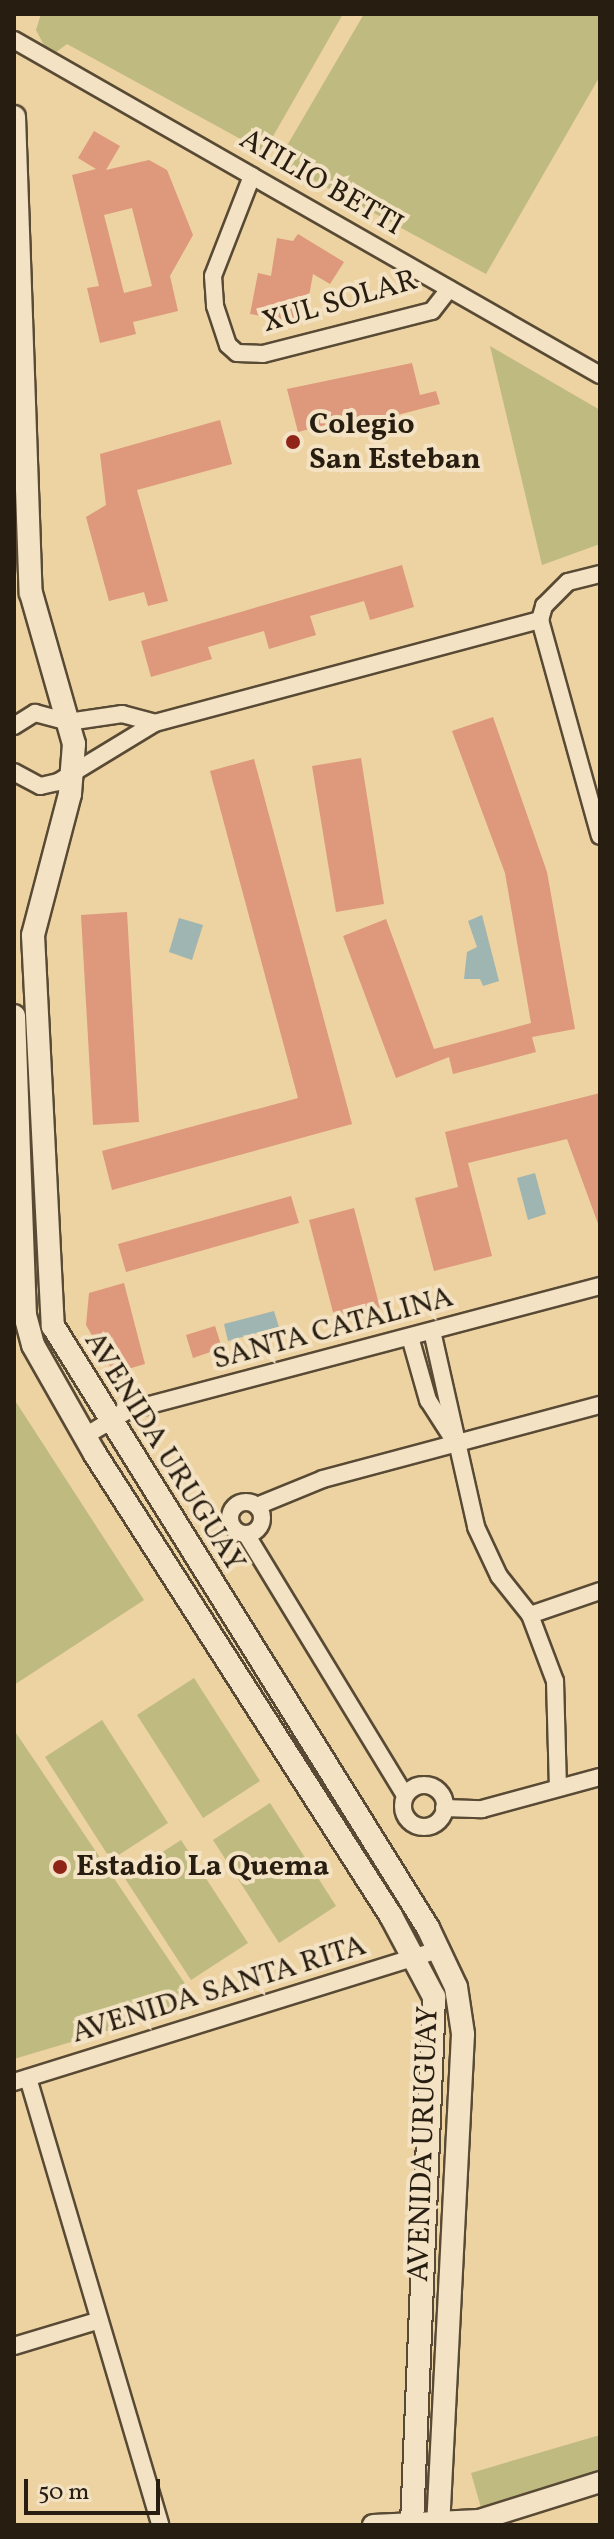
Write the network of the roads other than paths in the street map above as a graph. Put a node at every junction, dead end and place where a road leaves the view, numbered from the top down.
1 (14, 40) edge
2 (14, 117) edge
3 (252, 176) junction
4 (449, 289) junction
5 (600, 375) edge
6 (600, 574) edge
7 (540, 620) junction
8 (68, 722) junction
9 (155, 723) junction
10 (14, 726) edge
11 (74, 769) junction
12 (14, 772) edge
13 (600, 836) edge
14 (14, 1016) edge
15 (600, 1286) edge
16 (432, 1331) junction
17 (410, 1337) junction
18 (600, 1405) edge
19 (108, 1422) junction
20 (85, 1436) junction
21 (456, 1444) junction
22 (257, 1506) junction
23 (246, 1534) junction
24 (600, 1591) edge
25 (530, 1615) junction
26 (600, 1777) edge
27 (558, 1788) junction
28 (405, 1796) junction
29 (444, 1808) junction
30 (440, 1949) junction
31 (416, 1959) junction
32 (21, 2080) edge
33 (97, 2321) junction
34 (14, 2346) edge
35 (600, 2482) edge
36 (412, 2522) edge
37 (438, 2523) edge
38 (160, 2525) edge
39 (373, 2525) edge

1 - 3 street, ATILIO BETTI
2 - 8 main road, AVENIDA URUGUAY
3 - 4 street, ATILIO BETTI
3 - 4 street, XUL SOLAR
4 - 5 street, ATILIO BETTI
6 - 7 street
7 - 9 street
7 - 13 street
8 - 9 street
8 - 10 street
8 - 11 main road, AVENIDA URUGUAY
9 - 11 street
11 - 12 street
11 - 19 main road, AVENIDA URUGUAY
14 - 20 main road, AVENIDA URUGUAY
15 - 16 street, SANTA CATALINA
16 - 17 street, SANTA CATALINA
16 - 21 street
17 - 19 street, SANTA CATALINA
17 - 21 street
18 - 21 street
19 - 20 street, SANTA CATALINA
19 - 30 main road, AVENIDA URUGUAY
20 - 31 main road, AVENIDA URUGUAY
21 - 22 street
21 - 25 street
22 - 23 street
22 - 23 street
23 - 28 street
24 - 25 street
25 - 27 street
26 - 27 street
27 - 29 street
28 - 29 street
28 - 29 street
30 - 31 street, AVENIDA SANTA RITA
30 - 37 main road, AVENIDA URUGUAY
31 - 32 street, AVENIDA SANTA RITA
31 - 36 main road, AVENIDA URUGUAY
32 - 33 street
33 - 34 street
33 - 38 street
35 - 37 street
36 - 37 street
36 - 39 street

